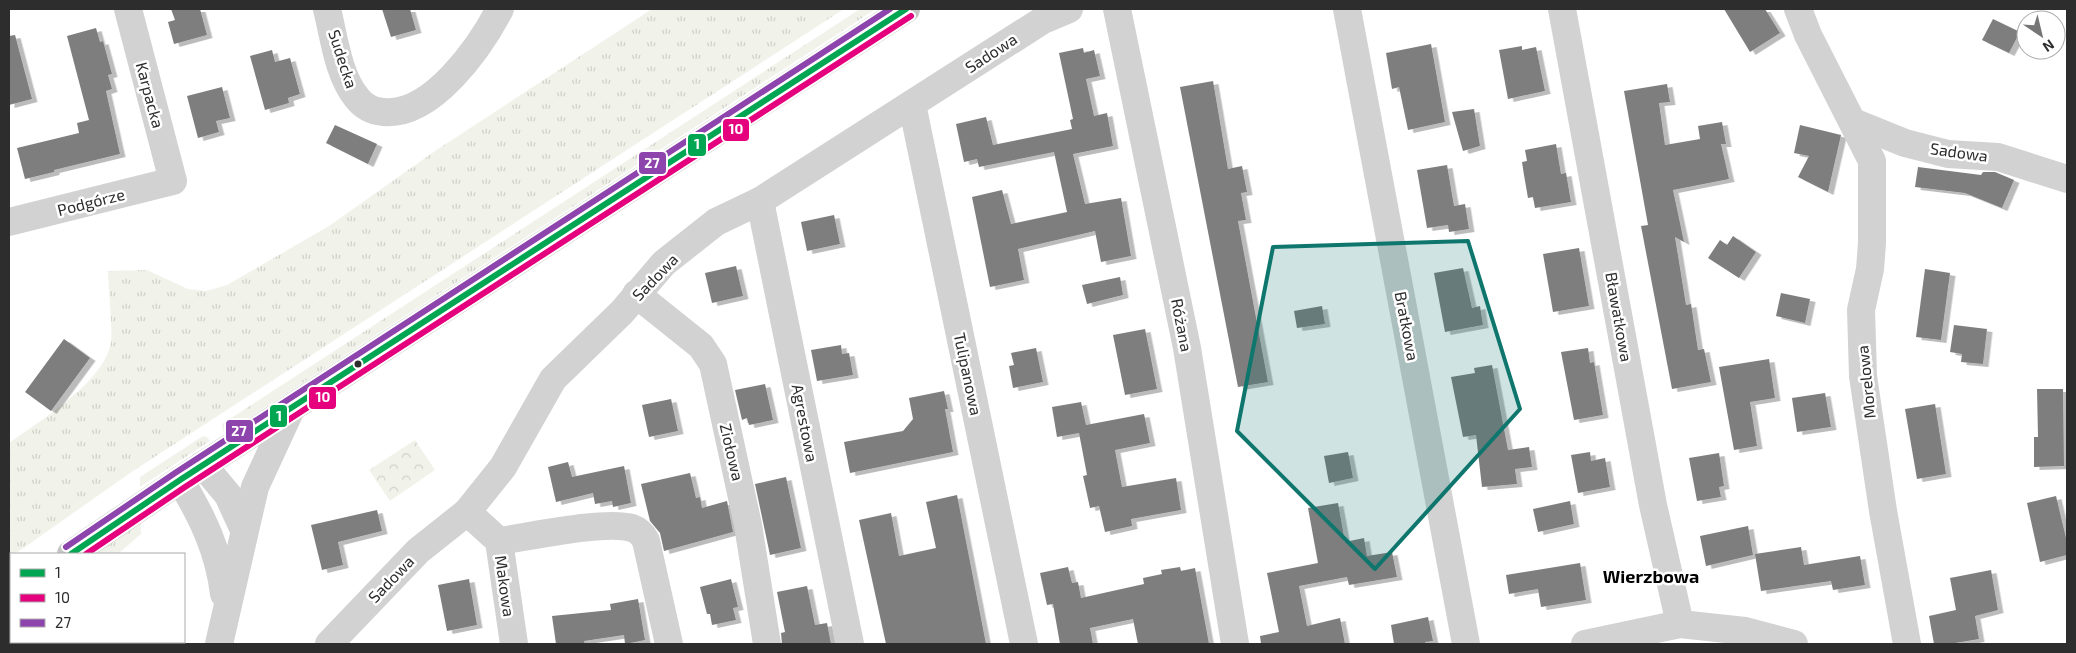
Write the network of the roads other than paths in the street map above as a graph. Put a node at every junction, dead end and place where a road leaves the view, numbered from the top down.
1 (128, 9) edge
2 (327, 9) edge
3 (500, 9) edge
4 (906, 9) edge
5 (1069, 9) edge
6 (1117, 9) edge
7 (1348, 9) edge
8 (1562, 9) edge
9 (1798, 9) edge
10 (912, 104) junction
11 (1852, 122) junction
12 (2067, 179) edge
13 (173, 181) joint
14 (760, 201) junction
15 (9, 222) edge
16 (636, 294) junction
17 (291, 409) junction
18 (203, 465) junction
19 (180, 480) junction
20 (468, 512) junction
21 (244, 530) junction
22 (499, 541) junction
23 (73, 553) edge
24 (226, 611) junction
25 (1680, 624) junction
26 (218, 644) edge
27 (328, 644) edge
28 (514, 644) edge
29 (668, 644) edge
30 (767, 644) edge
31 (850, 644) edge
32 (1024, 644) edge
33 (1235, 644) edge
34 (1466, 644) edge
35 (1585, 644) edge
36 (1794, 644) edge
37 (1907, 644) edge

1 - 13 street, Karpacka
2 - 3 street, Sudecka
4 - 17 main road
5 - 10 street, Sadowa
6 - 33 street, Różana
7 - 34 street, Bratkowa
8 - 25 street, Bławatkowa
9 - 11 street, Morelowa
10 - 14 street, Sadowa
10 - 32 street, Tulipanowa
11 - 12 street, Sadowa
11 - 37 street, Morelowa
13 - 15 street, Podgórze
14 - 16 street, Sadowa
14 - 31 street, Agrestowa
16 - 20 street, Sadowa
16 - 30 street, Ziołowa
17 - 18 main road
17 - 21 street
18 - 19 main road
18 - 21 street
19 - 23 main road
19 - 24 street
20 - 22 street, Makowa
20 - 27 street, Sadowa
21 - 24 street
22 - 28 street, Makowa
22 - 29 street
24 - 26 street
25 - 35 street
25 - 36 street

